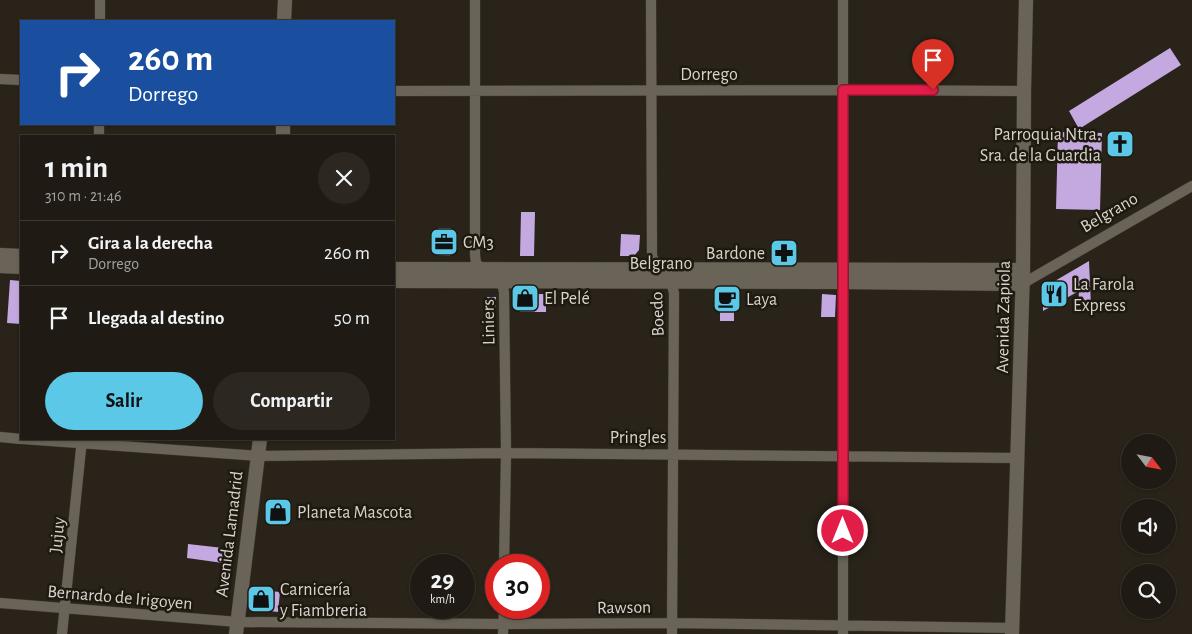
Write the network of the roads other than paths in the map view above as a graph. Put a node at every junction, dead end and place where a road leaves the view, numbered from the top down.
1 (100, 0) edge
2 (285, 0) edge
3 (475, 0) edge
4 (651, 0) edge
5 (843, 0) edge
6 (1026, 0) edge
7 (100, 20) edge
8 (284, 20) edge
9 (0, 79) edge
10 (20, 80) edge
11 (476, 90) junction
12 (843, 90) junction
13 (395, 91) edge
14 (651, 91) junction
15 (1024, 91) junction
16 (1192, 186) edge
17 (0, 255) edge
18 (20, 256) edge
19 (0, 266) edge
20 (20, 268) edge
21 (395, 269) edge
22 (482, 270) junction
23 (661, 270) junction
24 (843, 276) junction
25 (1023, 277) junction
26 (395, 281) edge
27 (500, 282) junction
28 (672, 282) junction
29 (0, 437) edge
30 (20, 439) edge
31 (52, 440) edge
32 (260, 440) edge
33 (82, 441) edge
34 (506, 453) junction
35 (673, 454) junction
36 (258, 456) junction
37 (843, 456) junction
38 (1018, 458) junction
39 (504, 554) edge
40 (0, 604) edge
41 (66, 609) junction
42 (672, 622) junction
43 (237, 628) edge
44 (503, 629) edge
45 (842, 629) edge
46 (1012, 631) edge
47 (62, 634) edge
48 (672, 634) edge

1 - 7 street
2 - 8 main road
3 - 11 street
4 - 14 street, Boedo
5 - 12 street
6 - 15 main road, Avenida Zapiola
9 - 10 street
11 - 13 street, Dorrego
11 - 14 street, Dorrego
11 - 22 street
12 - 14 street, Dorrego
12 - 15 street, Dorrego
12 - 24 street
14 - 23 street, Boedo
15 - 25 main road, Avenida Zapiola
16 - 25 street, Belgrano
17 - 18 main road
19 - 20 main road
21 - 22 main road, Belgrano
22 - 23 main road, Belgrano
22 - 27 street, Liniers
23 - 24 main road, Belgrano
23 - 28 street, Boedo
24 - 25 main road, Belgrano
24 - 28 main road, Belgrano
24 - 37 street
25 - 38 main road, Avenida Zapiola
26 - 27 main road, Belgrano
27 - 28 main road, Belgrano
27 - 34 street, Liniers
28 - 35 street, Boedo
29 - 30 street, Pringles
31 - 33 street, Pringles
32 - 36 main road, Avenida Lamadrid
33 - 36 street, Pringles
33 - 41 street, Jujuy
34 - 35 street, Pringles
34 - 36 street, Pringles
34 - 39 street, Liniers
35 - 37 street, Pringles
35 - 42 street, Boedo
36 - 43 main road, Avenida Lamadrid
37 - 38 street, Pringles
37 - 45 street
38 - 46 main road, Avenida Zapiola
40 - 41 street, Bernardo de Irigoyen
41 - 43 street, Bernardo de Irigoyen
41 - 47 street, Jujuy
42 - 44 street, Rawson
42 - 45 street, Rawson
42 - 48 street, Boedo
43 - 44 street, Rawson
45 - 46 street, Rawson

